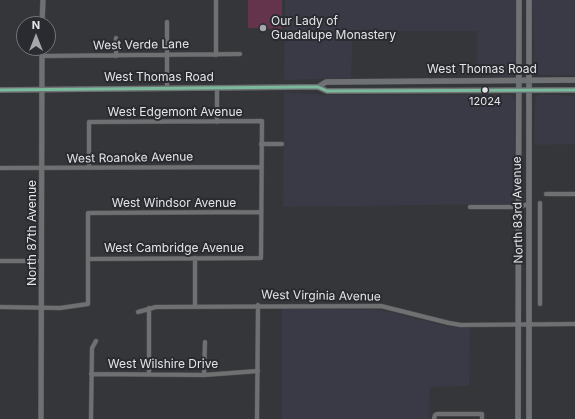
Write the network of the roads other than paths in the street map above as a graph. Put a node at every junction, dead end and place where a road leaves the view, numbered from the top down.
1 (42, 0) edge
2 (216, 0) edge
3 (519, 0) edge
4 (529, 0) edge
5 (42, 16) edge
6 (167, 22) dead end
7 (116, 38) dead end
8 (240, 54) dead end
9 (167, 55) junction
10 (216, 55) junction
11 (42, 56) edge
12 (56, 56) edge
13 (116, 56) junction
14 (518, 80) junction
15 (530, 80) junction
16 (575, 80) edge
17 (414, 81) junction
18 (318, 87) junction
19 (167, 88) junction
20 (217, 88) junction
21 (0, 90) edge
22 (42, 90) junction
23 (575, 90) edge
24 (414, 91) junction
25 (518, 91) junction
26 (529, 91) junction
27 (217, 122) junction
28 (261, 144) junction
29 (282, 144) dead end
30 (261, 167) junction
31 (0, 168) edge
32 (89, 168) junction
33 (42, 169) junction
34 (546, 194) dead end
35 (575, 194) edge
36 (540, 203) dead end
37 (529, 204) junction
38 (470, 207) dead end
39 (518, 207) junction
40 (261, 212) junction
41 (195, 258) junction
42 (88, 259) junction
43 (0, 261) edge
44 (42, 261) junction
45 (540, 304) dead end
46 (258, 305) junction
47 (195, 306) junction
48 (0, 307) edge
49 (41, 308) junction
50 (149, 308) junction
51 (138, 312) dead end
52 (575, 324) edge
53 (519, 325) junction
54 (530, 325) junction
55 (96, 341) dead end
56 (205, 342) dead end
57 (258, 371) junction
58 (91, 374) junction
59 (149, 374) junction
60 (204, 375) junction
61 (434, 417) edge
62 (41, 419) edge
63 (90, 419) edge
64 (257, 419) edge
65 (482, 419) edge
66 (518, 419) edge
67 (529, 419) edge

1 - 5 street
2 - 10 street
3 - 14 main road, North 83rd Avenue
4 - 15 main road, North 83rd Avenue
6 - 9 street
7 - 13 street
8 - 10 street, West Verde Lane
9 - 10 street, West Verde Lane
9 - 13 street, West Verde Lane
9 - 19 street
11 - 22 street, North 87th Avenue
12 - 13 street, West Verde Lane
14 - 15 main road, West Thomas Road
14 - 17 main road, West Thomas Road
14 - 25 main road, North 83rd Avenue
15 - 16 main road, West Thomas Road
15 - 26 main road, North 83rd Avenue
17 - 18 main road, West Thomas Road
17 - 24 main road
18 - 20 main road, West Thomas Road
18 - 24 main road, West Thomas Road
19 - 20 main road, West Thomas Road
19 - 22 main road, West Thomas Road
20 - 27 street
21 - 22 main road, West Thomas Road
22 - 33 street, North 87th Avenue
23 - 26 main road, West Thomas Road
24 - 25 main road, West Thomas Road
25 - 26 main road, West Thomas Road
25 - 39 main road, North 83rd Avenue
26 - 37 main road, North 83rd Avenue
27 - 28 street, West Edgemont Avenue
27 - 32 street, West Edgemont Avenue
28 - 29 street
28 - 30 street
30 - 32 street, West Roanoke Avenue
30 - 40 street
31 - 33 street, West Roanoke Avenue
32 - 33 street, West Roanoke Avenue
33 - 44 street, North 87th Avenue
34 - 35 street
36 - 45 street
37 - 39 street
37 - 54 main road, North 83rd Avenue
38 - 39 street
39 - 53 main road, North 83rd Avenue
40 - 41 street, West Cambridge Avenue
40 - 42 street, West Windsor Avenue
41 - 42 street, West Cambridge Avenue
41 - 47 street
42 - 49 street
43 - 44 street
44 - 49 street, North 87th Avenue
46 - 47 street, West Virginia Avenue
46 - 53 street, West Virginia Avenue
46 - 57 street
47 - 50 street, West Virginia Avenue
48 - 49 street
49 - 62 street, North 87th Avenue
50 - 51 street, West Virginia Avenue
50 - 59 street
52 - 54 street, West Virginia Avenue
53 - 54 street, West Virginia Avenue
53 - 66 main road, North 83rd Avenue
54 - 67 main road, North 83rd Avenue
55 - 58 street
56 - 60 street
57 - 60 street, West Wilshire Drive
57 - 64 street
58 - 59 street, West Wilshire Drive
58 - 63 street
59 - 60 street, West Wilshire Drive
61 - 65 street

